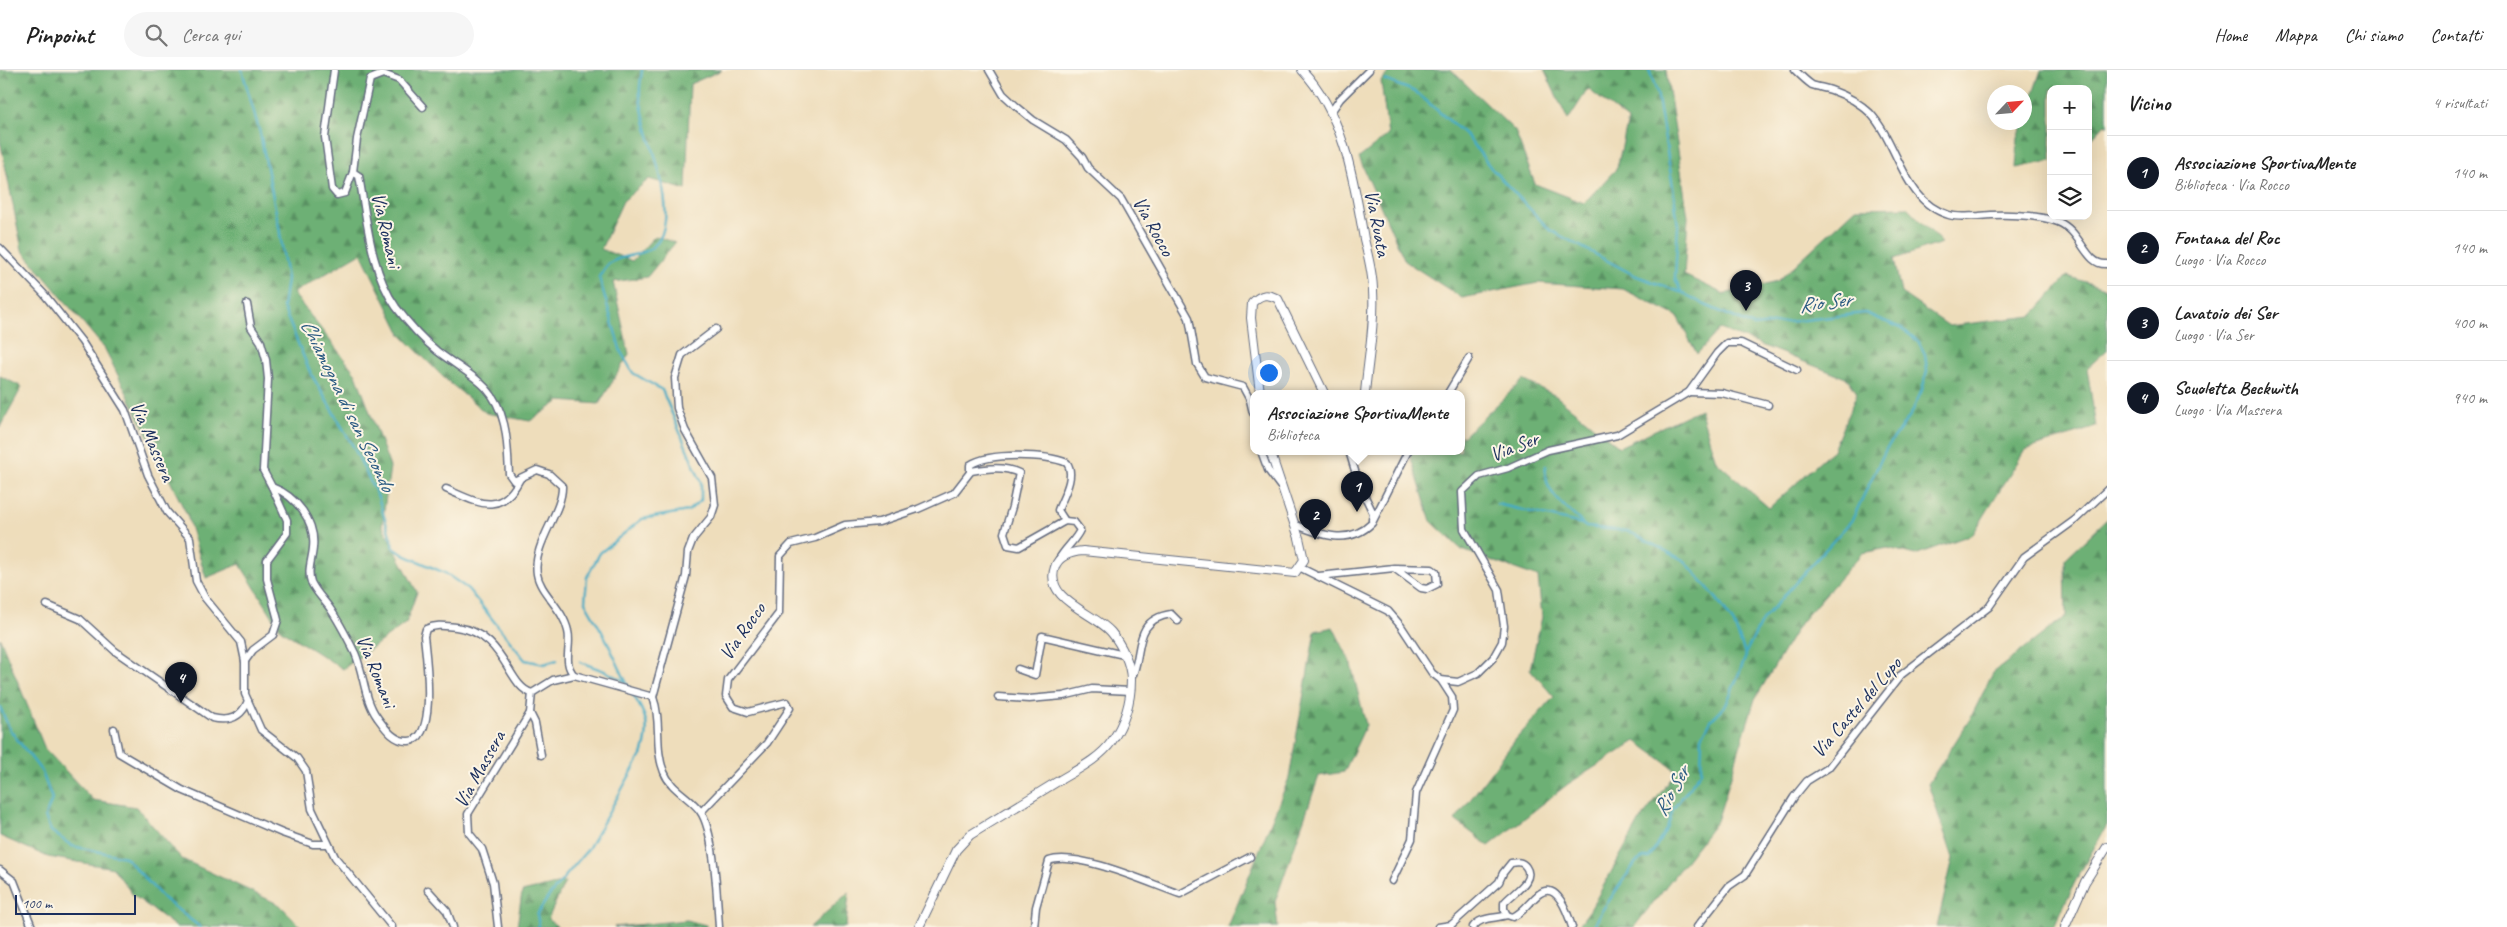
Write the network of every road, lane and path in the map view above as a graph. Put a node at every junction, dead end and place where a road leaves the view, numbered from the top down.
1 (334, 70) edge
2 (989, 70) edge
3 (1302, 70) edge
4 (1369, 70) edge
5 (1795, 70) edge
6 (1364, 73) edge
7 (423, 107) dead end
8 (1331, 112) junction
9 (354, 172) junction
10 (0, 248) edge
11 (2107, 264) edge
12 (247, 304) dead end
13 (716, 329) dead end
14 (1469, 358) dead end
15 (1797, 370) dead end
16 (1260, 390) edge
17 (1323, 390) edge
18 (1365, 390) edge
19 (1450, 390) edge
20 (1689, 392) junction
21 (1250, 400) edge
22 (1768, 405) dead end
23 (1262, 455) edge
24 (1271, 455) edge
25 (1350, 455) edge
26 (1406, 455) edge
27 (970, 472) junction
28 (520, 479) junction
29 (1280, 486) junction
30 (272, 487) junction
31 (446, 489) dead end
32 (2107, 490) edge
33 (1066, 522) junction
34 (1372, 523) junction
35 (1294, 524) junction
36 (1055, 566) junction
37 (1301, 568) junction
38 (1394, 568) junction
39 (1318, 576) junction
40 (46, 605) dead end
41 (1178, 621) dead end
42 (1124, 655) junction
43 (245, 661) junction
44 (1018, 670) dead end
45 (574, 675) junction
46 (1131, 679) junction
47 (1441, 680) junction
48 (1130, 691) junction
49 (532, 692) junction
50 (653, 697) junction
51 (998, 697) dead end
52 (248, 701) junction
53 (530, 713) junction
54 (114, 729) dead end
55 (540, 755) dead end
56 (701, 812) junction
57 (328, 844) junction
58 (2107, 847) edge
59 (1250, 857) dead end
60 (0, 870) edge
61 (1392, 881) dead end
62 (428, 890) dead end
63 (1507, 914) junction
64 (32, 927) edge
65 (392, 927) edge
66 (452, 927) edge
67 (498, 927) edge
68 (719, 927) edge
69 (919, 927) edge
70 (1034, 927) edge
71 (1438, 927) edge
72 (1472, 927) edge
73 (1572, 927) edge
74 (1697, 927) edge
75 (2066, 927) edge

1 - 9 street, Via Romani
2 - 21 street, Via Rocco
3 - 8 street, Via Ruata
4 - 6 street
5 - 11 street
6 - 8 street
7 - 9 street, Via Romani
8 - 18 street, Via Ruata
9 - 28 street, Via Romani
10 - 43 street, Via Massera
12 - 30 street
13 - 50 street
14 - 19 street
15 - 20 street, Via Ser
16 - 17 street
20 - 22 street
20 - 47 street, Via Ser
23 - 29 street
24 - 29 street
25 - 34 street
26 - 34 street
27 - 33 street, Via Rocco
27 - 33 street
27 - 56 street, Via Rocco
28 - 31 street
28 - 45 street
29 - 35 street
30 - 43 street
30 - 49 street, Via Romani
32 - 74 street, Via Castel del Lupo
33 - 36 street, Via Rocco
34 - 35 street
35 - 37 street
36 - 37 street
36 - 42 street
37 - 39 street
38 - 38 street
38 - 39 street
39 - 47 street
40 - 52 street
41 - 46 street
42 - 44 street
42 - 46 street
43 - 52 street, Via Massera
45 - 49 street
45 - 50 street
46 - 48 street
47 - 61 street
48 - 51 street
48 - 69 street
49 - 53 street
50 - 56 street
52 - 57 street, Via Massera
53 - 55 street
53 - 67 street, Via Massera
54 - 57 street
56 - 68 street
57 - 65 street, Via Massera
58 - 75 street
59 - 70 street
60 - 64 street
62 - 66 street
63 - 71 street
63 - 72 street
63 - 73 street

